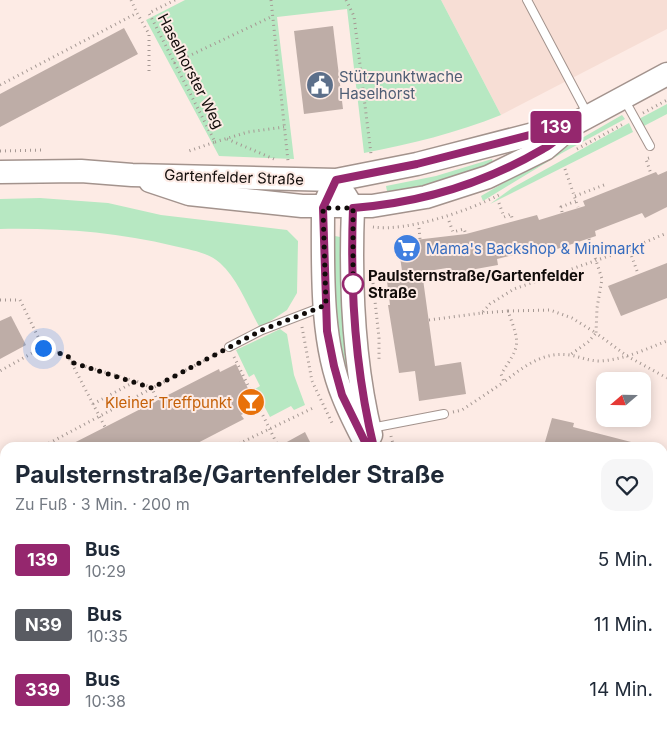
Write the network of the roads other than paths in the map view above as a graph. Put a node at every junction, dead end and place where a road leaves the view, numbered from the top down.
1 (527, 0) edge
2 (667, 74) edge
3 (623, 98) junction
4 (582, 120) junction
5 (650, 146) dead end
6 (0, 172) edge
7 (132, 175) junction
8 (336, 180) junction
9 (323, 208) junction
10 (353, 208) junction
11 (326, 305) junction
12 (229, 347) road end
13 (444, 414) road end
14 (375, 437) edge

1 - 4 lane
2 - 3 main road
3 - 4 main road
3 - 5 lane
4 - 8 main road, Gartenfelder Straße
4 - 10 main road, Gartenfelder Straße
6 - 7 main road, Gartenfelder Straße
7 - 8 main road, Gartenfelder Straße
7 - 9 main road, Gartenfelder Straße
8 - 9 main road
8 - 10 main road
9 - 10 main road, Gartenfelder Straße
9 - 11 main road
10 - 14 main road
11 - 12 lane
11 - 14 main road
13 - 14 lane

